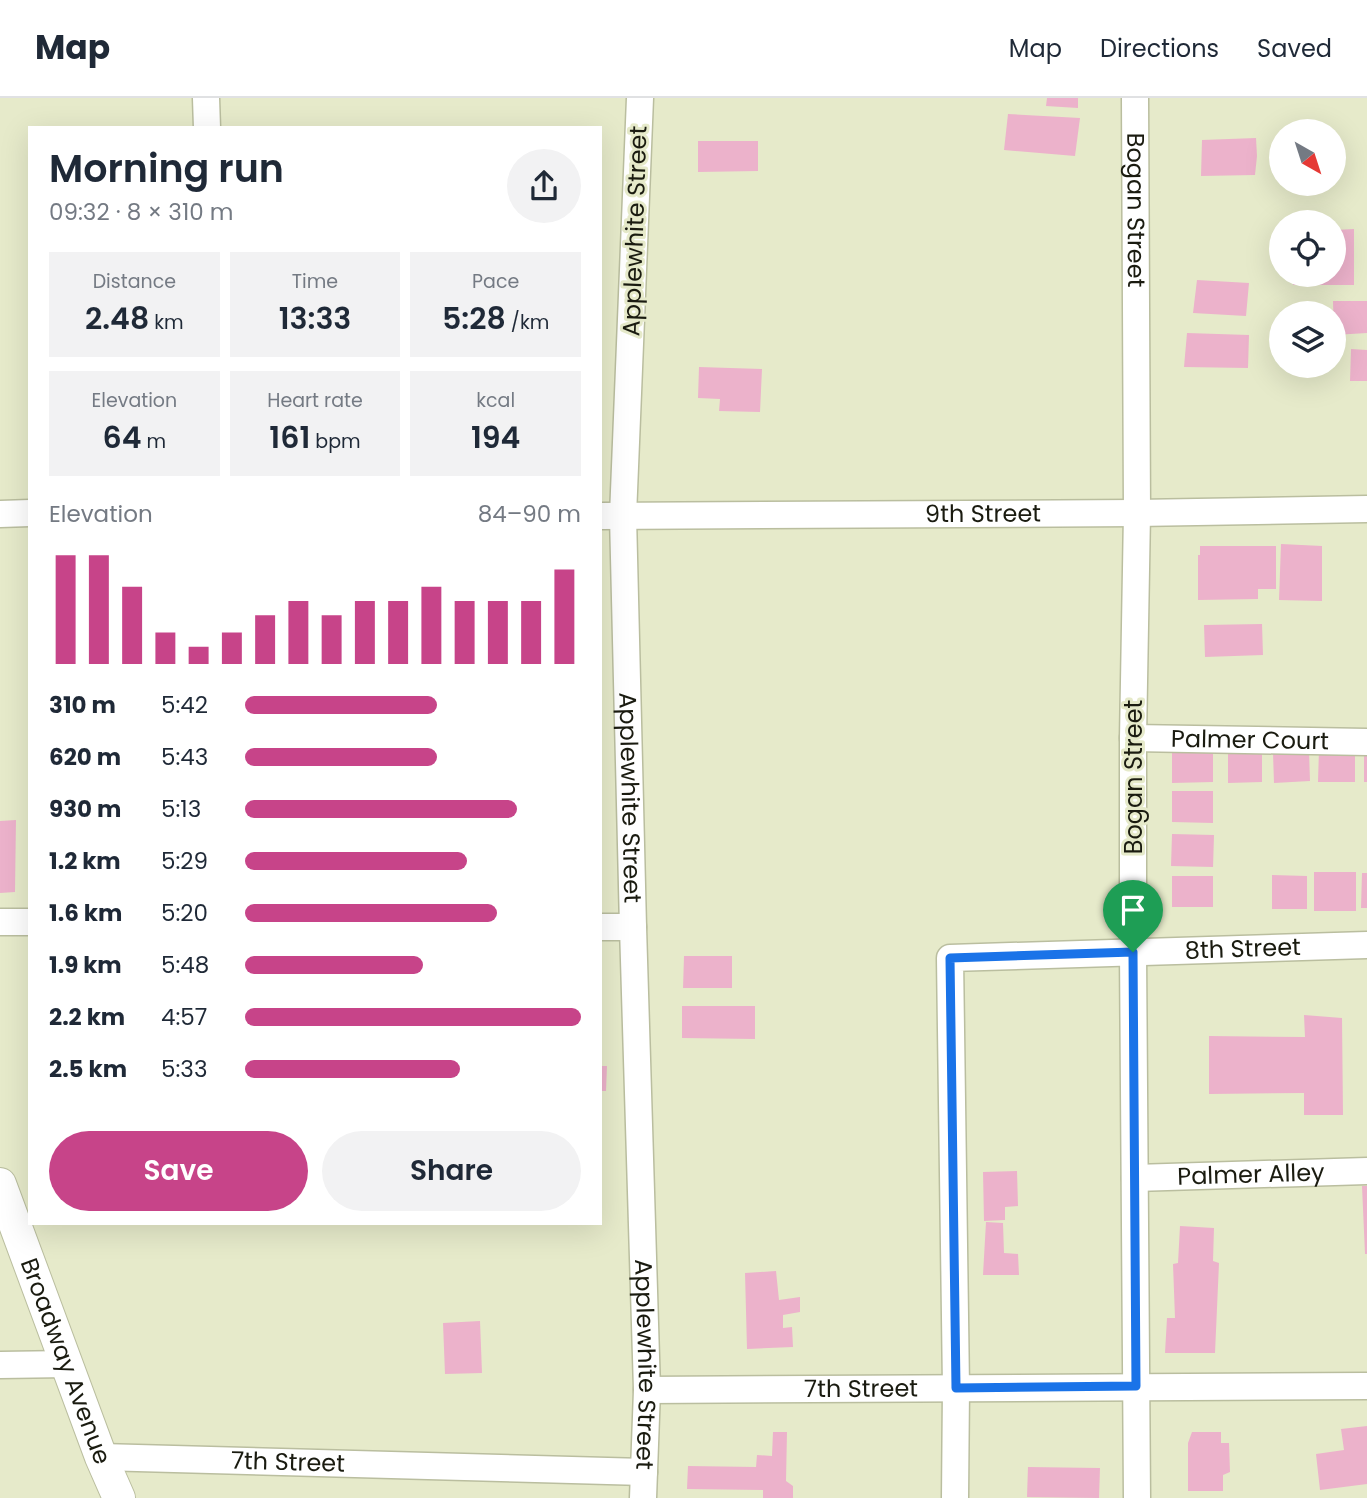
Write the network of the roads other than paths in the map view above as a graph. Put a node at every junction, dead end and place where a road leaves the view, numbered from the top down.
1 (206, 98) edge
2 (640, 98) edge
3 (1135, 98) edge
4 (206, 126) edge
5 (1367, 509) edge
6 (28, 513) edge
7 (1137, 513) junction
8 (0, 514) edge
9 (612, 516) edge
10 (1133, 738) junction
11 (1367, 742) edge
12 (0, 922) edge
13 (28, 922) edge
14 (602, 927) edge
15 (633, 927) junction
16 (1367, 946) edge
17 (1133, 952) junction
18 (1367, 1171) edge
19 (1135, 1178) junction
20 (0, 1184) edge
21 (68, 1364) junction
22 (0, 1365) edge
23 (1136, 1386) junction
24 (1367, 1386) edge
25 (956, 1388) junction
26 (647, 1390) junction
27 (101, 1457) junction
28 (643, 1485) edge
29 (119, 1498) edge
30 (955, 1498) edge
31 (1136, 1498) edge

1 - 4 street
2 - 9 street, Applewhite Street
3 - 7 street, Bogan Street
5 - 7 street, 9th Street
6 - 8 street
7 - 9 street, 9th Street
7 - 10 street, Bogan Street
9 - 15 street, Applewhite Street
10 - 11 street, Palmer Court
10 - 17 street, Bogan Street
12 - 13 street
14 - 15 street
15 - 26 street, Applewhite Street
16 - 17 street, 8th Street
17 - 19 street, Bogan Street
17 - 25 street, 8th Street
18 - 19 street, Palmer Alley
19 - 23 street, Bogan Street
20 - 21 main road, Broadway Avenue
21 - 22 street
21 - 27 main road, Broadway Avenue
23 - 24 street, 7th Street
23 - 25 street, 7th Street
23 - 31 street, Bogan Street
25 - 26 street, 7th Street
25 - 30 street
26 - 28 street, Applewhite Street
27 - 28 street, 7th Street
27 - 29 main road, Broadway Avenue

